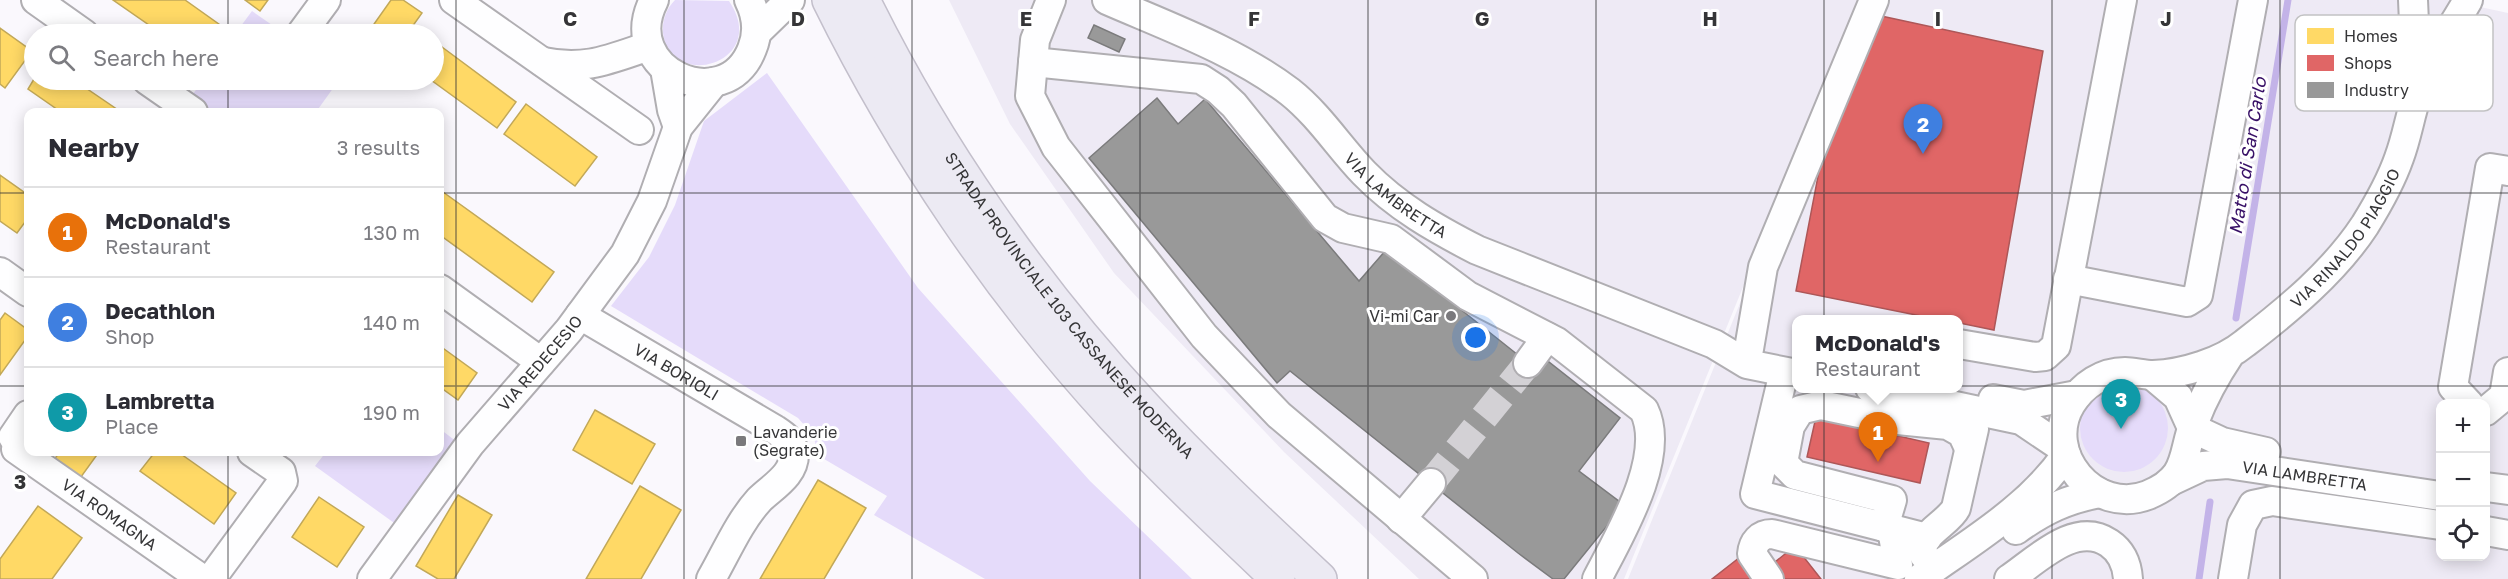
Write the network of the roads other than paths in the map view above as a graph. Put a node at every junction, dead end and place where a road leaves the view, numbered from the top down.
1 (36, 0) edge
2 (326, 0) edge
3 (454, 0) edge
4 (654, 0) edge
5 (749, 0) edge
6 (790, 0) edge
7 (829, 0) edge
8 (863, 0) edge
9 (1051, 0) edge
10 (1107, 0) edge
11 (1874, 0) edge
12 (2253, 0) edge
13 (2414, 0) edge
14 (2469, 0) edge
15 (2114, 1) edge
16 (2414, 15) edge
17 (2460, 15) edge
18 (70, 24) edge
19 (308, 24) edge
20 (756, 33) junction
21 (650, 46) junction
22 (541, 62) junction
23 (1033, 62) junction
24 (665, 69) junction
25 (714, 82) junction
26 (161, 90) edge
27 (187, 108) edge
28 (2412, 111) edge
29 (678, 127) junction
30 (639, 130) dead end
31 (2508, 171) edge
32 (0, 272) edge
33 (2068, 279) junction
34 (24, 289) edge
35 (444, 293) edge
36 (580, 315) junction
37 (1547, 337) junction
38 (1714, 344) junction
39 (1963, 345) edge
40 (1749, 349) junction
41 (2230, 354) junction
42 (541, 362) junction
43 (1528, 363) tunnel mouth
44 (1792, 369) edge
45 (1792, 369) edge
46 (1792, 372) edge
47 (2508, 372) edge
48 (2152, 375) junction
49 (1895, 393) edge
50 (1961, 393) edge
51 (2077, 395) junction
52 (2464, 399) edge
53 (2490, 408) edge
54 (1976, 409) junction
55 (2192, 428) junction
56 (1970, 448) junction
57 (2065, 452) junction
58 (48, 456) edge
59 (258, 456) edge
60 (2170, 481) junction
61 (1431, 483) tunnel mouth
62 (2490, 488) edge
63 (2435, 490) edge
64 (2508, 490) edge
65 (2100, 493) junction
66 (2490, 505) edge
67 (2508, 507) edge
68 (1401, 519) junction
69 (2436, 524) edge
70 (1888, 528) junction
71 (2490, 532) edge
72 (2508, 535) edge
73 (1927, 538) junction
74 (1918, 574) edge
75 (202, 579) edge
76 (211, 579) edge
77 (372, 579) edge
78 (711, 579) edge
79 (1278, 579) edge
80 (1320, 579) edge
81 (1473, 579) edge
82 (1597, 579) edge
83 (1769, 579) edge
84 (2009, 579) edge
85 (2128, 579) edge
86 (2233, 579) edge

1 - 18 street
2 - 19 street
3 - 22 street
4 - 21 street
5 - 20 street
6 - 20 street
7 - 79 highway, STRADA PROVINCIALE 103 CASSANESE MODERNA
8 - 80 highway, STRADA PROVINCIALE 103 CASSANESE MODERNA
9 - 23 street
10 - 38 street, VIA LAMBRETTA
11 - 40 street
12 - 33 street
13 - 16 street, VIA RINALDO PIAGGIO
14 - 17 street, VIA RINALDO PIAGGIO
15 - 33 street
20 - 25 street
21 - 22 street
21 - 24 street
22 - 30 street
23 - 37 street
23 - 68 street
24 - 25 street
24 - 29 street
25 - 29 street, VIA REDECESIO
26 - 27 street
28 - 41 street, VIA RINALDO PIAGGIO
29 - 36 street, VIA REDECESIO
31 - 52 street
32 - 34 street
33 - 39 street
35 - 42 street
36 - 42 street, VIA REDECESIO
36 - 78 street, VIA BORIOLI
37 - 43 street
37 - 82 street
38 - 40 street, VIA LAMBRETTA
38 - 44 street, VIA LAMBRETTA
40 - 45 street, VIA LAMBRETTA
41 - 48 street, VIA RINALDO PIAGGIO
41 - 55 street, VIA RINALDO PIAGGIO
42 - 77 street, VIA REDECESIO
46 - 70 street
47 - 53 street
48 - 51 street, VIA RINALDO PIAGGIO
48 - 55 street
49 - 54 street
50 - 51 street
51 - 57 street, VIA RINALDO PIAGGIO
54 - 56 street
54 - 57 street
55 - 60 street, VIA RINALDO PIAGGIO
55 - 63 street, VIA LAMBRETTA
56 - 70 street
56 - 73 street
57 - 65 street, VIA RINALDO PIAGGIO
57 - 74 street
58 - 75 street, VIA ROMAGNA
59 - 76 street
60 - 63 street, VIA LAMBRETTA
60 - 65 street, VIA RINALDO PIAGGIO
61 - 68 street
62 - 64 street
65 - 74 street, VIA RINALDO PIAGGIO
66 - 67 street
68 - 81 street
69 - 86 street
70 - 73 street
70 - 74 street
71 - 72 street
73 - 74 street
74 - 83 street
84 - 85 street

